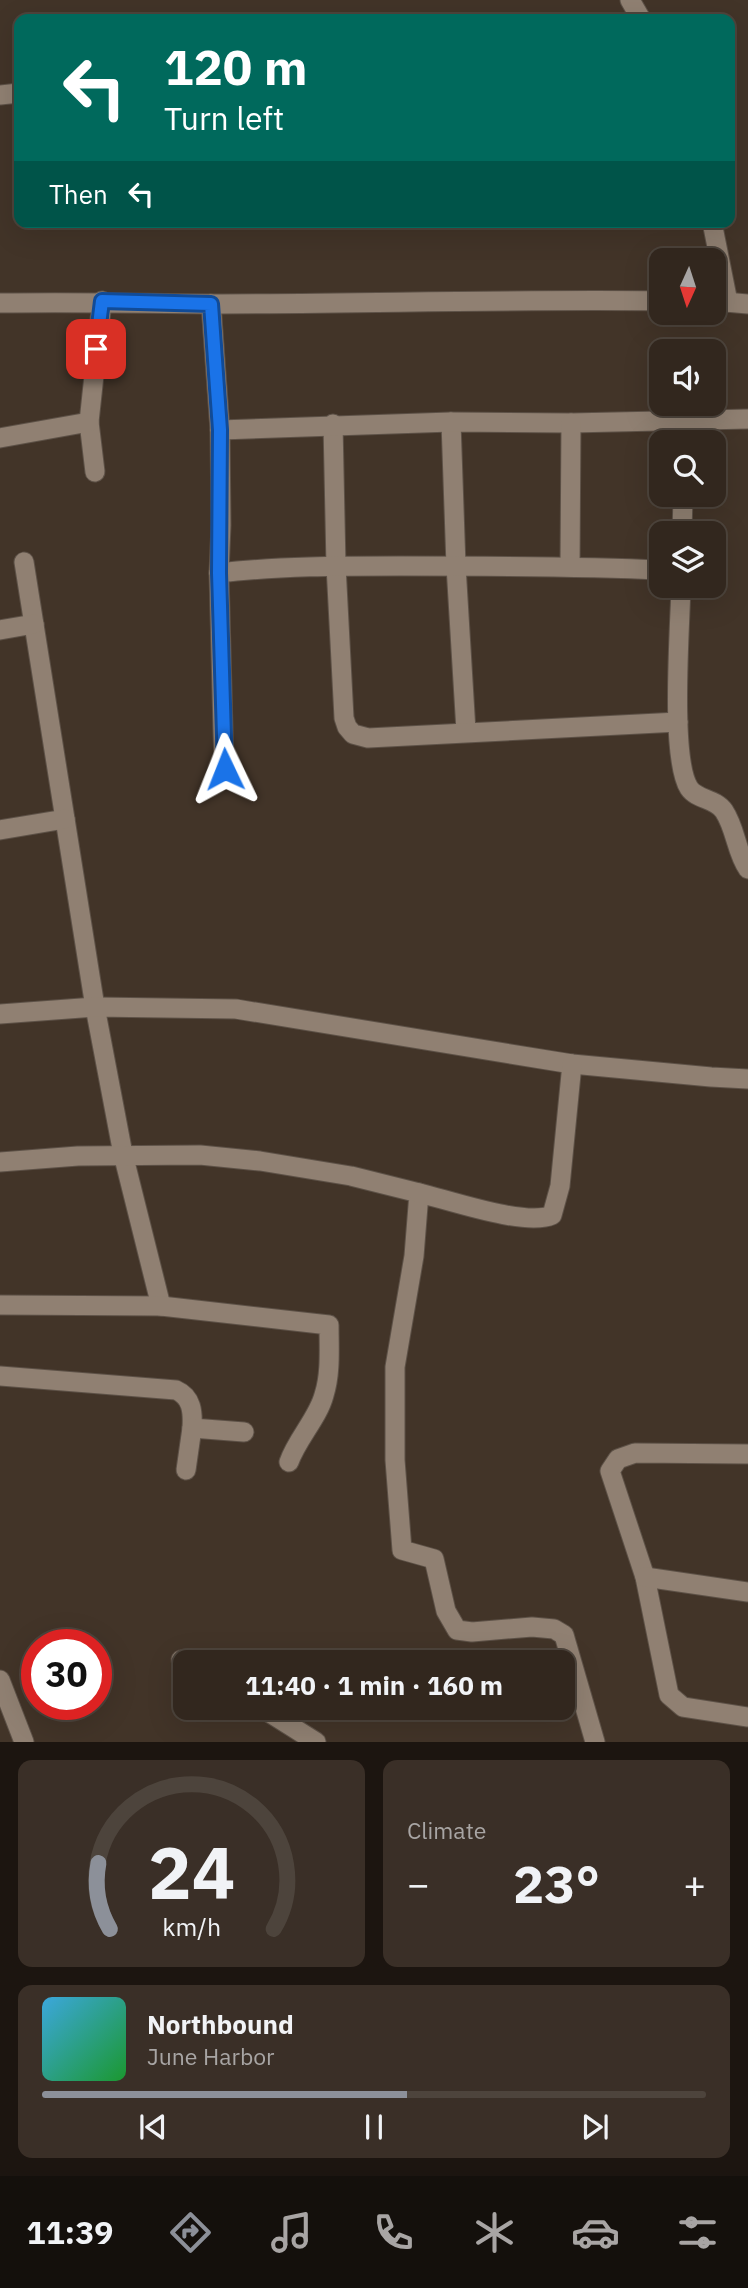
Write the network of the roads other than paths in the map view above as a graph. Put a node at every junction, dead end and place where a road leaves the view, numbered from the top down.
1 (713, 228) edge
2 (715, 248) edge
3 (102, 301) junction
4 (649, 301) edge
5 (726, 302) edge
6 (0, 303) edge
7 (211, 304) junction
8 (748, 304) edge
9 (748, 419) edge
10 (685, 420) junction
11 (89, 422) junction
12 (451, 422) junction
13 (571, 423) junction
14 (333, 424) junction
15 (220, 430) junction
16 (685, 430) edge
17 (0, 438) edge
18 (95, 472) dead end
19 (24, 562) dead end
20 (336, 566) junction
21 (456, 566) junction
22 (570, 566) junction
23 (649, 569) edge
24 (219, 573) junction
25 (681, 598) edge
26 (34, 624) junction
27 (0, 630) edge
28 (678, 722) junction
29 (466, 731) junction
30 (225, 769) dead end
31 (65, 819) junction
32 (0, 830) edge
33 (748, 869) edge
34 (95, 1007) junction
35 (0, 1014) edge
36 (572, 1064) junction
37 (748, 1079) edge
38 (123, 1154) junction
39 (0, 1162) edge
40 (419, 1193) junction
41 (0, 1305) edge
42 (161, 1306) junction
43 (0, 1376) edge
44 (192, 1429) junction
45 (244, 1432) dead end
46 (748, 1454) edge
47 (289, 1462) dead end
48 (186, 1470) dead end
49 (645, 1577) junction
50 (748, 1592) edge
51 (0, 1680) edge
52 (748, 1717) edge
53 (281, 1720) edge
54 (24, 1742) edge
55 (316, 1742) edge
56 (596, 1742) edge

1 - 2 street
3 - 6 street
3 - 7 street
3 - 11 street
4 - 7 street
5 - 8 street
7 - 15 street
9 - 10 street
10 - 13 street
10 - 16 street
11 - 17 street
11 - 18 street
12 - 13 street
12 - 14 street
12 - 21 street
13 - 22 street
14 - 15 street
14 - 20 street
15 - 24 street
19 - 26 street
20 - 21 street
20 - 24 street
20 - 29 street
21 - 22 street
21 - 29 street
22 - 23 street
24 - 30 street
25 - 28 street
26 - 27 street
26 - 31 street
28 - 29 street
28 - 33 street
31 - 32 street
31 - 34 street
34 - 35 street
34 - 36 street
34 - 38 street
36 - 37 street
36 - 40 street
38 - 39 street
38 - 40 street
38 - 42 street
40 - 56 street
41 - 42 street
42 - 47 street
43 - 44 street
44 - 45 street
44 - 48 street
46 - 49 street
49 - 50 street
49 - 52 street
51 - 54 street
53 - 55 street

